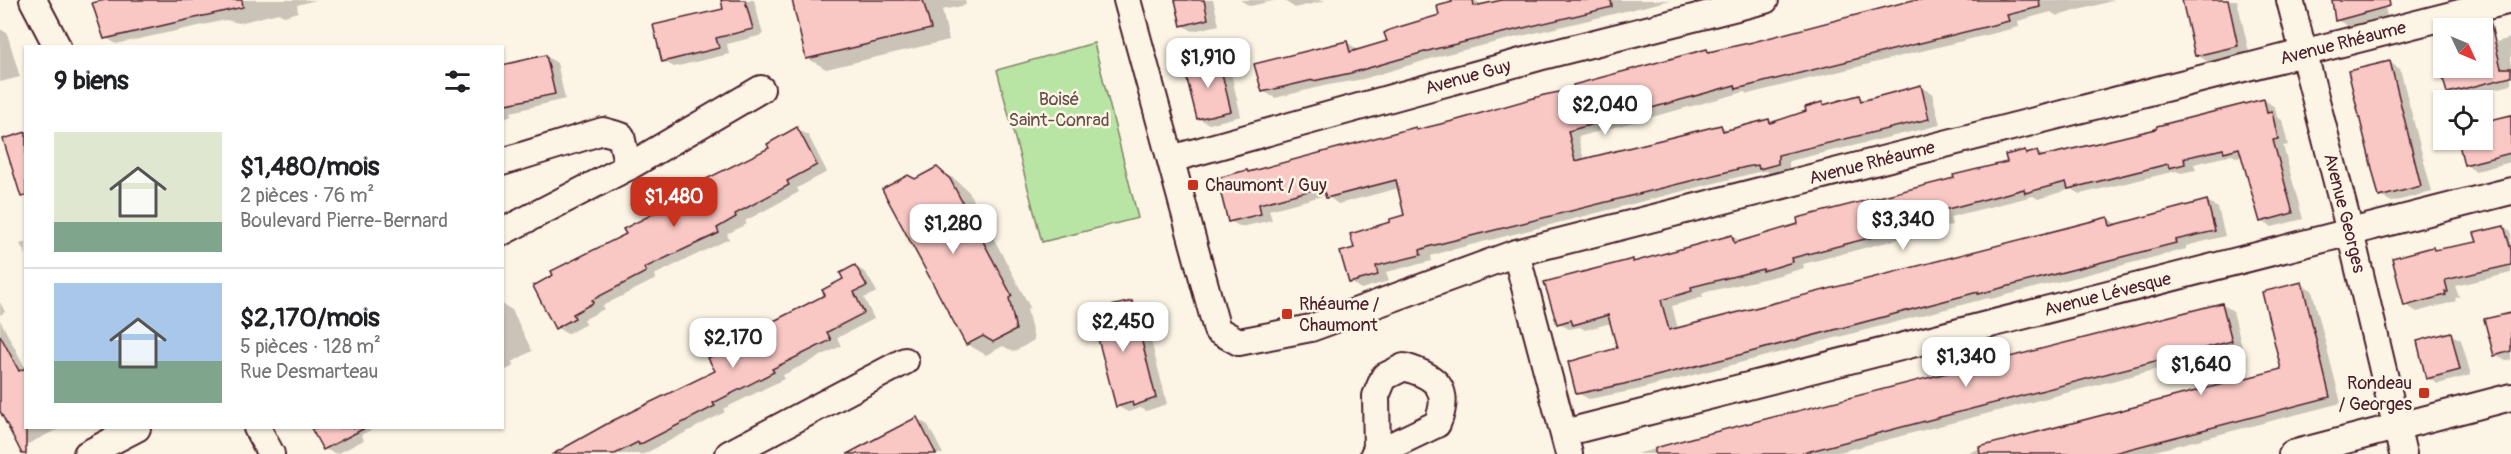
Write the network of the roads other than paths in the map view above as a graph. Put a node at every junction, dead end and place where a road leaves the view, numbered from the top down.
1 (33, 0) edge
2 (1127, 0) edge
3 (1764, 0) edge
4 (2290, 0) edge
5 (2511, 0) edge
6 (56, 45) edge
7 (2303, 52) junction
8 (761, 90) dead end
9 (1171, 159) junction
10 (504, 161) edge
11 (628, 167) junction
12 (2511, 191) edge
13 (504, 231) edge
14 (2350, 232) junction
15 (1516, 253) junction
16 (905, 361) dead end
17 (2511, 397) edge
18 (2396, 427) junction
19 (135, 429) edge
20 (258, 429) edge
21 (1566, 444) edge
22 (87, 454) edge
23 (271, 454) edge
24 (729, 454) edge
25 (2292, 454) edge
26 (2403, 454) edge

1 - 6 street
2 - 9 street
3 - 9 street, Avenue Guy
4 - 7 street, Avenue Georges
5 - 7 street, Avenue Rhéaume
7 - 14 street, Avenue Georges
7 - 15 street, Avenue Rhéaume
8 - 11 street
9 - 15 street, Avenue Rhéaume
10 - 11 street
11 - 13 street
12 - 14 street, Avenue Lévesque
14 - 18 street, Avenue Georges
14 - 21 street, Avenue Lévesque
15 - 21 street
16 - 24 street
17 - 18 street
18 - 25 street
18 - 26 street, Avenue Georges
19 - 22 street
20 - 23 street

